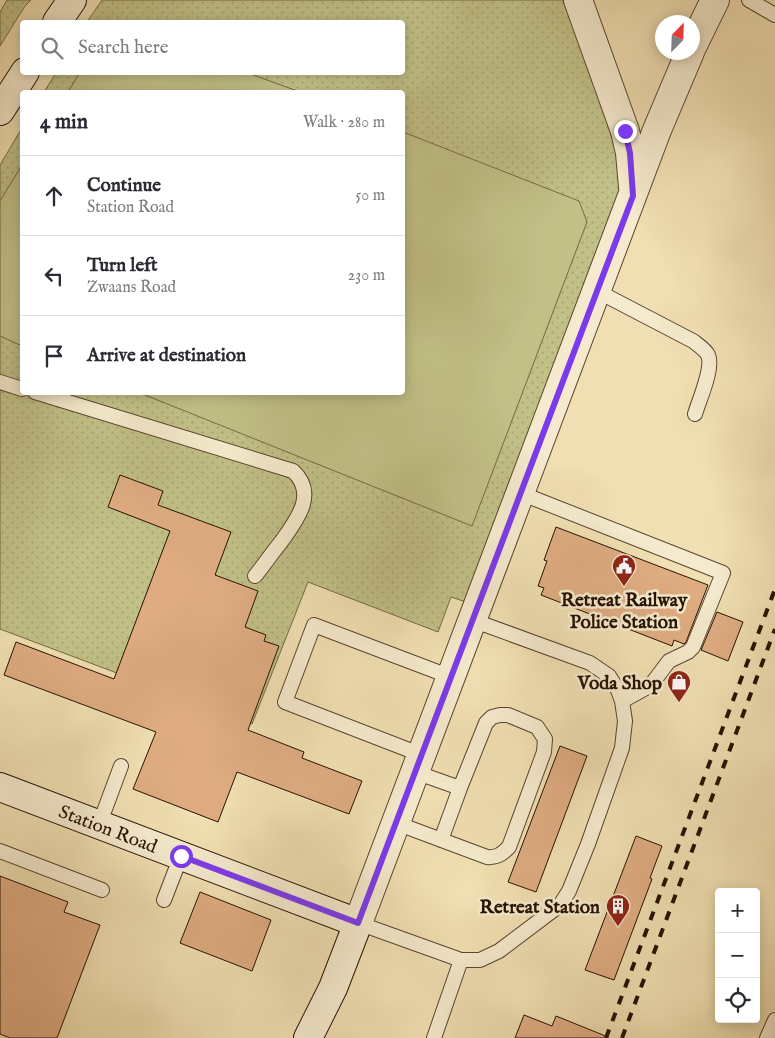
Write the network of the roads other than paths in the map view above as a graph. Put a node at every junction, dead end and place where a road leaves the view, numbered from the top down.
1 (72, 0) edge
2 (578, 0) edge
3 (715, 0) edge
4 (749, 0) edge
5 (775, 15) edge
6 (58, 20) edge
7 (700, 31) edge
8 (687, 60) edge
9 (23, 75) edge
10 (0, 111) edge
11 (633, 196) junction
12 (597, 291) junction
13 (0, 382) edge
14 (20, 388) edge
15 (45, 395) edge
16 (695, 414) dead end
17 (520, 493) junction
18 (255, 576) dead end
19 (472, 620) junction
20 (451, 677) junction
21 (622, 701) junction
22 (418, 763) junction
23 (121, 766) dead end
24 (0, 787) edge
25 (460, 788) junction
26 (396, 823) junction
27 (99, 825) junction
28 (440, 840) junction
29 (0, 852) edge
30 (181, 856) junction
31 (102, 890) dead end
32 (164, 900) dead end
33 (358, 923) junction
34 (461, 960) junction
35 (775, 1020) edge
36 (308, 1038) edge
37 (434, 1038) edge
38 (767, 1038) edge

1 - 6 street
2 - 11 street
3 - 7 street
4 - 5 lane
8 - 11 street
9 - 10 street
11 - 12 street
12 - 16 lane
12 - 17 street
13 - 14 lane
15 - 18 lane
17 - 19 street
17 - 21 lane
19 - 20 street
19 - 21 lane
20 - 22 street
20 - 22 lane
21 - 34 lane
22 - 25 lane
22 - 26 street
23 - 27 lane
24 - 27 street, Station Road
25 - 28 lane
25 - 28 lane
26 - 28 lane
26 - 33 street
27 - 30 street, Station Road
29 - 31 lane
30 - 32 lane
30 - 33 street, Station Road
33 - 34 lane
33 - 36 street
34 - 37 lane
35 - 38 lane

